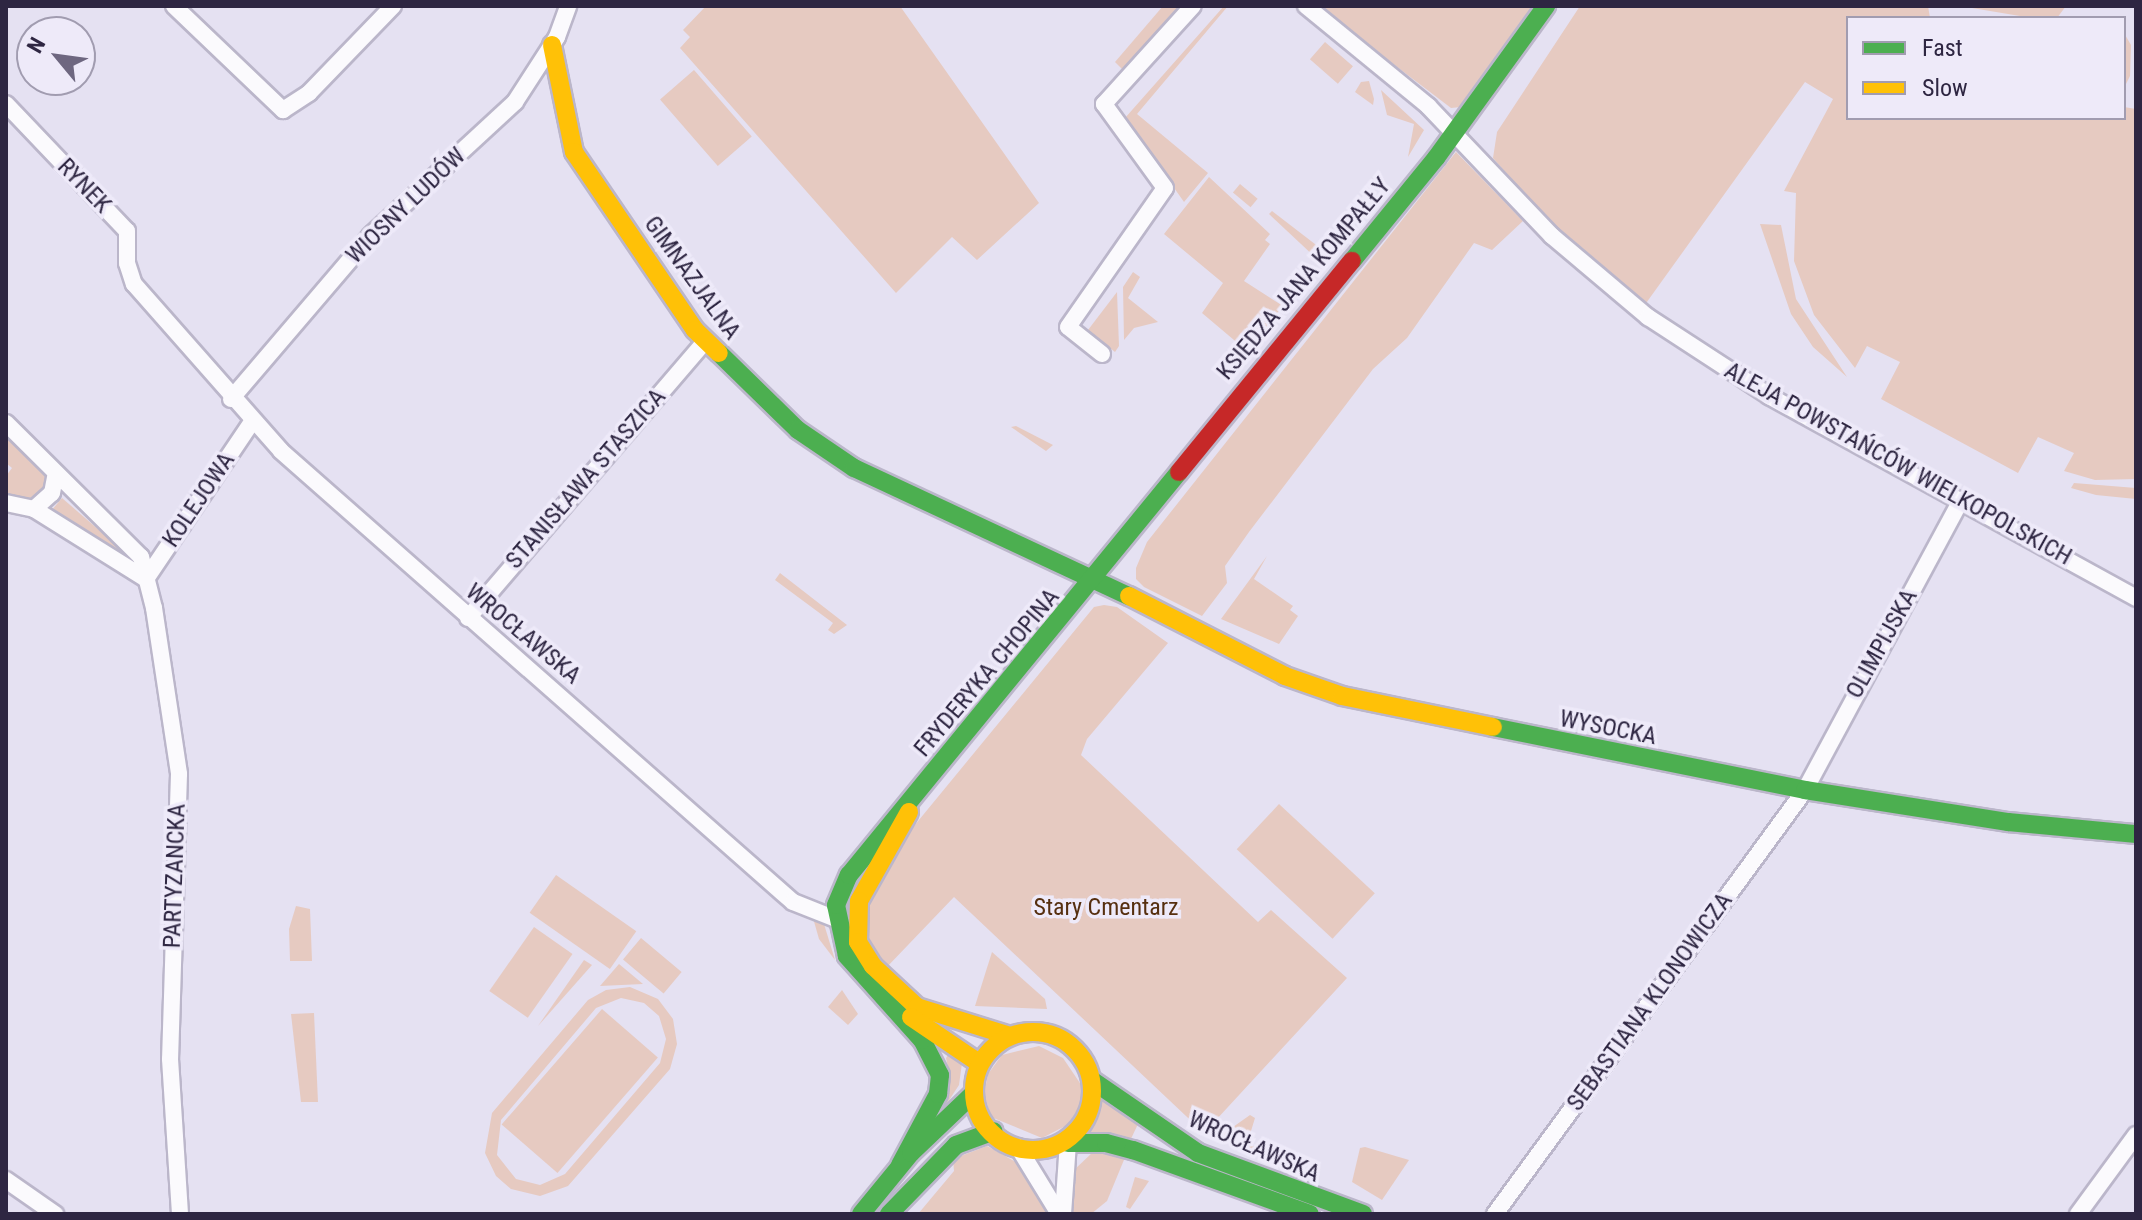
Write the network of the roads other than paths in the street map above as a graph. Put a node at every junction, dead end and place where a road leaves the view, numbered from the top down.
1 (174, 6) edge
2 (393, 6) edge
3 (568, 6) edge
4 (1193, 6) edge
5 (1306, 6) edge
6 (1546, 6) edge
7 (552, 45) junction
8 (6, 104) edge
9 (1454, 134) junction
10 (131, 280) joint
11 (705, 341) junction
12 (1102, 354) dead end
13 (231, 399) junction
14 (252, 422) junction
15 (6, 423) edge
16 (55, 477) junction
17 (1961, 500) junction
18 (6, 503) edge
19 (34, 509) junction
20 (146, 579) junction
21 (1096, 580) junction
22 (2136, 598) edge
23 (468, 618) junction
24 (1805, 790) junction
25 (915, 797) junction
26 (2136, 834) edge
27 (836, 919) junction
28 (893, 1005) junction
29 (1010, 1036) junction
30 (979, 1063) junction
31 (1093, 1081) junction
32 (972, 1095) junction
33 (994, 1131) junction
34 (2136, 1135) edge
35 (1068, 1143) junction
36 (1018, 1147) junction
37 (900, 1165) junction
38 (175, 1176) junction
39 (6, 1180) edge
40 (55, 1214) edge
41 (172, 1214) edge
42 (180, 1214) edge
43 (861, 1214) edge
44 (889, 1214) edge
45 (1061, 1214) edge
46 (1312, 1214) edge
47 (1363, 1214) edge
48 (1495, 1214) edge
49 (2078, 1214) edge

1 - 2 street
3 - 7 street, WIOSNY LUDÓW
4 - 12 street
5 - 9 street, ALEJA POWSTAŃCÓW WIELKOPOLSKICH
6 - 9 street, KSIĘDZA JANA KOMPAŁŁY
7 - 11 street, GIMNAZJALNA
7 - 13 street, WIOSNY LUDÓW
8 - 10 street, RYNEK
9 - 17 street, ALEJA POWSTAŃCÓW WIELKOPOLSKICH
9 - 21 street, KSIĘDZA JANA KOMPAŁŁY
10 - 13 street, WROCŁAWSKA
11 - 21 street, GIMNAZJALNA
11 - 23 street, STANISŁAWA STASZICA
13 - 14 street, WROCŁAWSKA
14 - 20 street, KOLEJOWA
14 - 23 street, WROCŁAWSKA
15 - 16 street, PARTYZANCKA
16 - 19 street
16 - 20 street, PARTYZANCKA
17 - 22 street, ALEJA POWSTAŃCÓW WIELKOPOLSKICH
17 - 24 street, OLIMPIJSKA
18 - 19 street
19 - 20 street
20 - 38 street, PARTYZANCKA
21 - 24 street, WYSOCKA
21 - 25 street, FRYDERYKA CHOPINA
23 - 27 street, WROCŁAWSKA
24 - 26 street, WYSOCKA
24 - 48 street, SEBASTIANA KLONOWICZA
25 - 27 street, FRYDERYKA CHOPINA
25 - 29 street, FRYDERYKA CHOPINA
27 - 28 street
28 - 30 street
28 - 37 street
29 - 30 street
29 - 31 street
30 - 32 street
31 - 35 street
31 - 47 street, WROCŁAWSKA
32 - 33 street
32 - 37 street
33 - 36 street
33 - 44 street
34 - 49 street
35 - 36 street
35 - 45 street
35 - 46 street, WROCŁAWSKA
36 - 45 street
37 - 43 street
38 - 41 street, PARTYZANCKA
38 - 42 street, PARTYZANCKA
39 - 40 street

